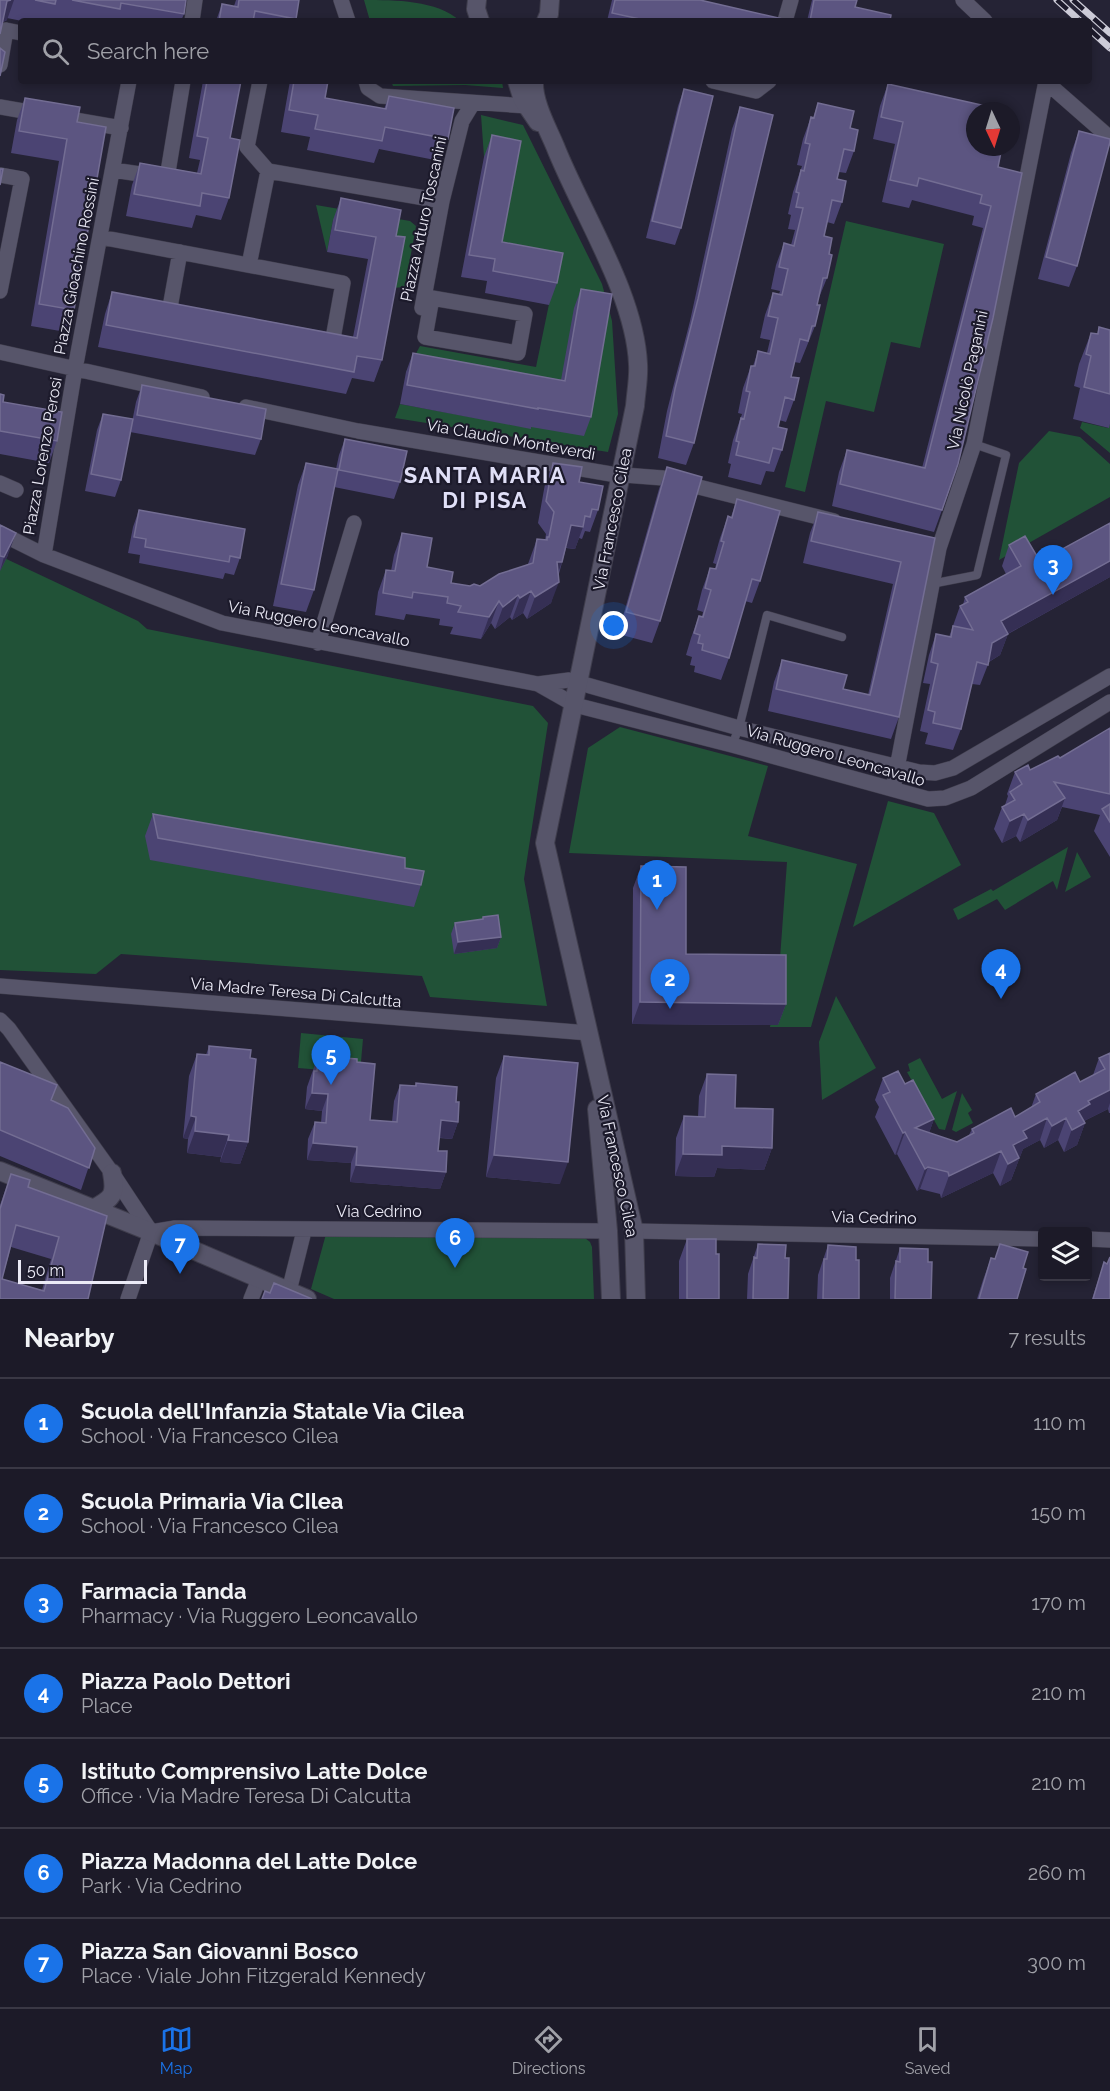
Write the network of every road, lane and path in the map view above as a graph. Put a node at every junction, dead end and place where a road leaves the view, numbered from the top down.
1 (195, 0) edge
2 (341, 0) edge
3 (791, 0) edge
4 (963, 0) edge
5 (192, 18) edge
6 (347, 18) edge
7 (786, 18) edge
8 (982, 18) edge
9 (18, 32) edge
10 (0, 65) edge
11 (128, 84) edge
12 (183, 84) edge
13 (259, 84) edge
14 (367, 84) edge
15 (518, 84) edge
16 (534, 84) edge
17 (726, 84) edge
18 (766, 84) edge
19 (1045, 84) edge
20 (1049, 84) edge
21 (473, 103) junction
22 (527, 105) junction
23 (0, 106) edge
24 (121, 128) junction
25 (1110, 138) edge
26 (558, 154) junction
27 (113, 170) junction
28 (268, 171) junction
29 (0, 175) edge
30 (442, 201) junction
31 (100, 237) junction
32 (180, 252) junction
33 (249, 265) junction
34 (2, 275) edge
35 (0, 291) edge
36 (192, 317) edge
37 (428, 320) junction
38 (308, 339) edge
39 (0, 352) edge
40 (75, 369) junction
41 (211, 399) edge
42 (234, 404) edge
43 (974, 444) junction
44 (621, 476) junction
45 (0, 483) edge
46 (16, 490) dead end
47 (354, 523) dead end
48 (845, 524) edge
49 (0, 534) edge
50 (903, 538) edge
51 (939, 548) junction
52 (44, 555) junction
53 (931, 584) junction
54 (842, 637) dead end
55 (318, 643) junction
56 (1110, 676) edge
57 (574, 682) junction
58 (538, 684) junction
59 (1110, 703) edge
60 (574, 705) junction
61 (740, 728) junction
62 (732, 745) junction
63 (898, 768) junction
64 (893, 789) junction
65 (0, 986) edge
66 (0, 1020) edge
67 (589, 1034) junction
68 (0, 1172) edge
69 (112, 1173) junction
70 (93, 1209) junction
71 (304, 1231) dead end
72 (608, 1231) junction
73 (634, 1231) junction
74 (151, 1232) junction
75 (1038, 1239) edge
76 (1092, 1239) edge
77 (1110, 1240) edge
78 (260, 1279) junction
79 (289, 1291) junction
80 (129, 1299) edge
81 (251, 1299) edge
82 (307, 1299) edge
83 (611, 1299) edge
84 (636, 1299) edge

1 - 5 street
2 - 6 street
3 - 7 street
4 - 8 street
9 - 10 street
11 - 24 street, Piazza Gioachino Rossini
12 - 27 street, Piazza Gioachino Rossini
13 - 28 street
14 - 21 street
15 - 22 street, Via Francesco Cilea
16 - 26 street, Via Francesco Cilea
17 - 18 street
19 - 43 street, Via Nicolò Paganini
20 - 25 street
21 - 22 street
21 - 30 street, Piazza Arturo Toscanini
22 - 26 street, Via Francesco Cilea
23 - 24 street
24 - 27 street, Piazza Gioachino Rossini
26 - 44 street, Via Francesco Cilea
27 - 31 street, Piazza Gioachino Rossini
28 - 30 street
28 - 33 street
29 - 34 street
30 - 37 street, Piazza Arturo Toscanini
31 - 32 street
31 - 40 street, Piazza Gioachino Rossini
32 - 33 street
32 - 36 street
33 - 38 street
34 - 35 street
37 - 37 street, Piazza Arturo Toscanini
39 - 40 street, Piazza Lorenzo Perosi
40 - 41 street
40 - 52 street, Piazza Lorenzo Perosi
42 - 44 street, Via Claudio Monteverdi
43 - 51 street, Via Nicolò Paganini
43 - 53 lane
44 - 48 street, Via Claudio Monteverdi
44 - 57 street, Via Francesco Cilea
45 - 46 street, Piazza Lorenzo Perosi
47 - 55 street
49 - 52 street, Via Ruggero Leoncavallo
50 - 51 street
51 - 53 street, Via Nicolò Paganini
52 - 55 street, Via Ruggero Leoncavallo
53 - 63 street, Via Nicolò Paganini
54 - 61 lane
55 - 58 street, Via Ruggero Leoncavallo
56 - 63 street, Via Ruggero Leoncavallo
57 - 58 street, Via Ruggero Leoncavallo
57 - 60 street, Via Francesco Cilea
57 - 61 street, Via Ruggero Leoncavallo
58 - 60 street, Via Ruggero Leoncavallo
59 - 64 street, Via Ruggero Leoncavallo
60 - 62 street, Via Ruggero Leoncavallo
60 - 67 street, Via Francesco Cilea
61 - 62 lane
61 - 63 street, Via Ruggero Leoncavallo
62 - 64 street, Via Ruggero Leoncavallo
63 - 64 street, Via Nicolò Paganini
65 - 67 street, Via Madre Teresa Di Calcutta
66 - 69 street
67 - 72 street, Via Francesco Cilea
67 - 73 street, Via Francesco Cilea
68 - 70 street
69 - 70 street
69 - 74 street
70 - 74 street
71 - 79 street
72 - 74 street, Via Cedrino
72 - 83 street, Via Francesco Cilea
73 - 75 street, Via Cedrino
73 - 84 street, Via Francesco Cilea
74 - 78 street
74 - 80 street
76 - 77 street
78 - 79 street
78 - 81 street
79 - 82 street

